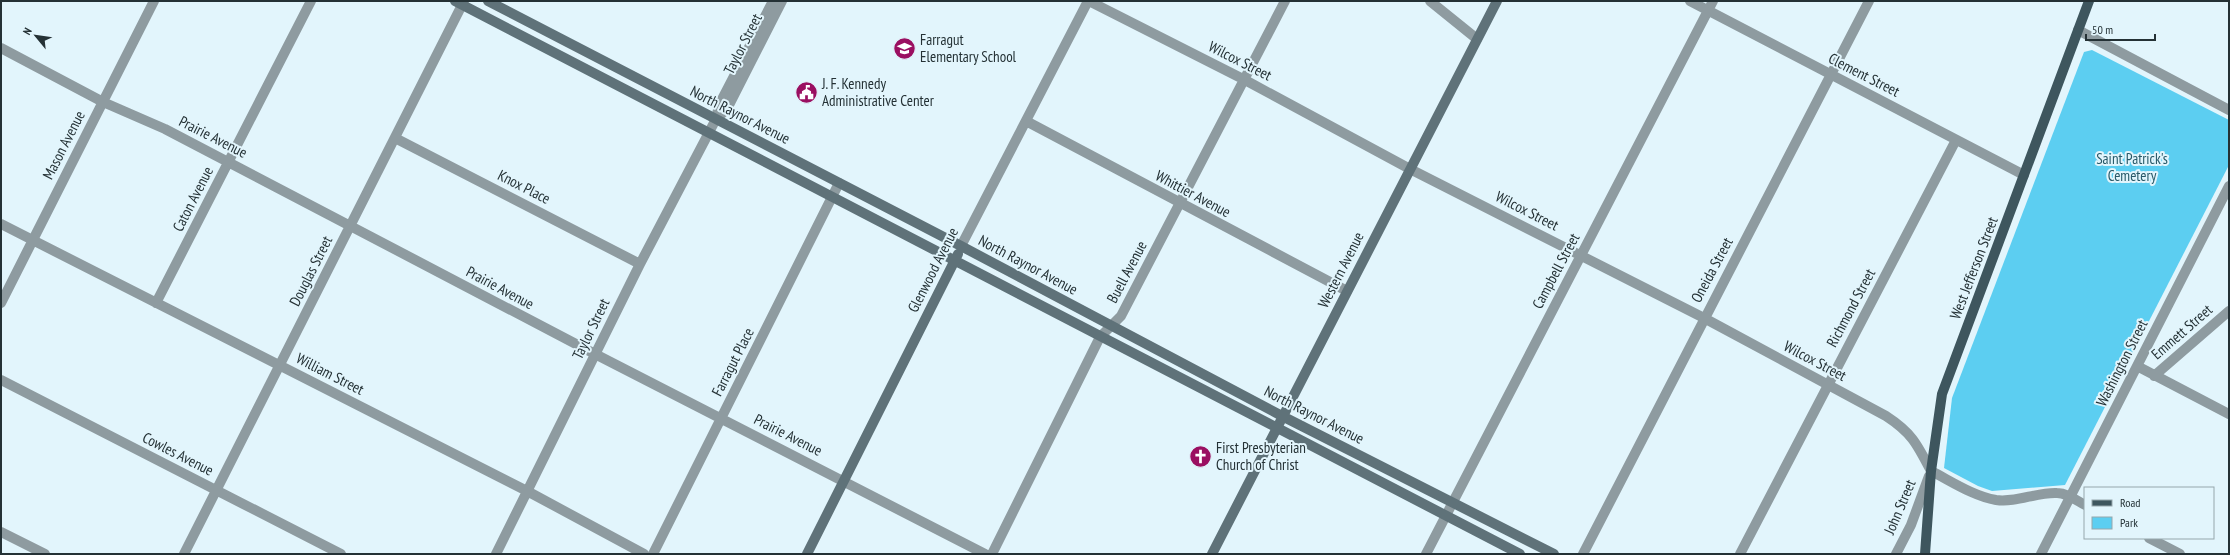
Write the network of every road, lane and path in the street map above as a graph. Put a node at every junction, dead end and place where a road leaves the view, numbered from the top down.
1 (154, 1) edge
2 (311, 1) edge
3 (488, 1) edge
4 (773, 1) edge
5 (782, 1) edge
6 (1089, 1) edge
7 (1285, 1) edge
8 (1430, 1) edge
9 (1497, 1) edge
10 (1690, 1) edge
11 (1712, 1) edge
12 (1869, 1) edge
13 (2089, 1) edge
14 (461, 2) edge
15 (1708, 10) junction
16 (2078, 30) junction
17 (1477, 39) junction
18 (1, 48) edge
19 (1831, 75) junction
20 (1245, 80) junction
21 (103, 102) junction
22 (2229, 110) edge
23 (716, 119) junction
24 (1026, 121) junction
25 (708, 132) junction
26 (395, 138) junction
27 (1956, 140) junction
28 (776, 150) junction
29 (229, 162) junction
30 (769, 164) junction
31 (1410, 169) junction
32 (2024, 175) junction
33 (840, 183) junction
34 (2229, 186) edge
35 (832, 197) junction
36 (1180, 205) junction
37 (1, 224) edge
38 (350, 226) junction
39 (33, 240) junction
40 (962, 246) junction
41 (1581, 255) junction
42 (955, 259) junction
43 (640, 264) junction
44 (1347, 291) junction
45 (1, 303) edge
46 (156, 303) junction
47 (2229, 311) edge
48 (1704, 318) junction
49 (1110, 326) junction
50 (1100, 337) junction
51 (595, 354) junction
52 (279, 366) junction
53 (2137, 366) junction
54 (2154, 376) junction
55 (1, 380) edge
56 (1828, 386) junction
57 (2229, 414) edge
58 (1282, 416) junction
59 (721, 418) junction
60 (1277, 427) junction
61 (1931, 471) junction
62 (844, 481) junction
63 (216, 491) junction
64 (528, 491) junction
65 (2070, 497) junction
66 (1452, 502) junction
67 (2084, 504) edge
68 (1446, 515) junction
69 (1, 532) edge
70 (2151, 539) edge
71 (45, 554) edge
72 (184, 554) edge
73 (341, 554) edge
74 (496, 554) edge
75 (644, 554) edge
76 (653, 554) edge
77 (807, 554) edge
78 (985, 554) edge
79 (992, 554) edge
80 (1212, 554) edge
81 (1426, 554) edge
82 (1520, 554) edge
83 (1554, 554) edge
84 (1583, 554) edge
85 (1740, 554) edge
86 (1896, 554) edge
87 (1925, 554) edge
88 (2041, 554) edge
89 (2180, 554) edge

1 - 21 street, Mason Avenue
2 - 29 street, Caton Avenue
3 - 23 main road, North Raynor Avenue
4 - 23 street, Taylor Street
5 - 23 street, Taylor Street
6 - 20 street, Wilcox Street
6 - 24 street, Glenwood Avenue
7 - 20 street, Buell Avenue
8 - 17 street
9 - 17 main road, Western Avenue
10 - 15 street, Clement Street
11 - 15 street, Campbell Street
12 - 19 street, Oneida Street
13 - 16 main road, West Jefferson Street
14 - 25 main road, North Raynor Avenue
14 - 26 street, Douglas Street
15 - 19 street, Clement Street
15 - 41 street, Campbell Street
16 - 22 street
16 - 32 main road, West Jefferson Street
17 - 31 main road, Western Avenue
18 - 21 street, Prairie Avenue
19 - 27 street, Clement Street
19 - 48 street, Oneida Street
20 - 31 street, Wilcox Street
20 - 36 street, Buell Avenue
21 - 29 street, Prairie Avenue
21 - 39 street, Mason Avenue
23 - 25 street, Taylor Street
23 - 28 main road, North Raynor Avenue
24 - 36 street, Whittier Avenue
24 - 40 street, Glenwood Avenue
25 - 30 main road, North Raynor Avenue
25 - 43 street, Taylor Street
26 - 38 street, Douglas Street
26 - 43 street, Knox Place
27 - 32 street, Clement Street
27 - 56 street, Richmond Street
28 - 30 main road
28 - 33 main road, North Raynor Avenue
29 - 38 street, Prairie Avenue
29 - 46 street, Caton Avenue
30 - 35 main road, North Raynor Avenue
31 - 41 street, Wilcox Street
31 - 44 main road, Western Avenue
32 - 61 main road, West Jefferson Street
33 - 35 street, Farragut Place
33 - 40 main road, North Raynor Avenue
34 - 53 street, Washington Street
35 - 42 main road, North Raynor Avenue
35 - 59 street, Farragut Place
36 - 44 street, Whittier Avenue
36 - 49 street, Buell Avenue
37 - 39 street, William Street
38 - 51 street, Prairie Avenue
38 - 52 street, Douglas Street
39 - 45 street, Mason Avenue
39 - 46 street, William Street
40 - 42 main road, Glenwood Avenue
40 - 49 main road, North Raynor Avenue
41 - 48 street, Wilcox Street
41 - 66 street, Campbell Street
42 - 50 main road, North Raynor Avenue
42 - 62 main road, Glenwood Avenue
43 - 51 street, Taylor Street
44 - 58 main road, Western Avenue
46 - 52 street, William Street
47 - 54 street, Emmett Street
48 - 56 street, Wilcox Street
48 - 84 street, Oneida Street
49 - 50 street, Buell Avenue
49 - 58 main road, North Raynor Avenue
50 - 60 main road, North Raynor Avenue
50 - 79 street, Buell Avenue
51 - 59 street, Prairie Avenue
51 - 64 street, Taylor Street
52 - 63 street, Douglas Street
52 - 64 street, William Street
53 - 54 street
53 - 65 street, Washington Street
54 - 57 street
55 - 63 street, Cowles Avenue
56 - 61 street, Wilcox Street
56 - 85 street, Richmond Street
58 - 60 main road, Western Avenue
58 - 66 main road, North Raynor Avenue
59 - 62 street, Prairie Avenue
59 - 76 street, Farragut Place
60 - 68 main road, North Raynor Avenue
60 - 80 main road, Western Avenue
61 - 65 street
61 - 86 street, John Street
61 - 87 main road, West Jefferson Street
62 - 77 main road, Glenwood Avenue
62 - 78 street, Prairie Avenue
63 - 72 street, Douglas Street
63 - 73 street, Cowles Avenue
64 - 74 street, Taylor Street
64 - 75 street, William Street
65 - 67 street
65 - 88 street, Washington Street
66 - 68 street, Campbell Street
66 - 83 main road, North Raynor Avenue
68 - 81 street, Campbell Street
68 - 82 main road, North Raynor Avenue
69 - 71 street
70 - 89 street

